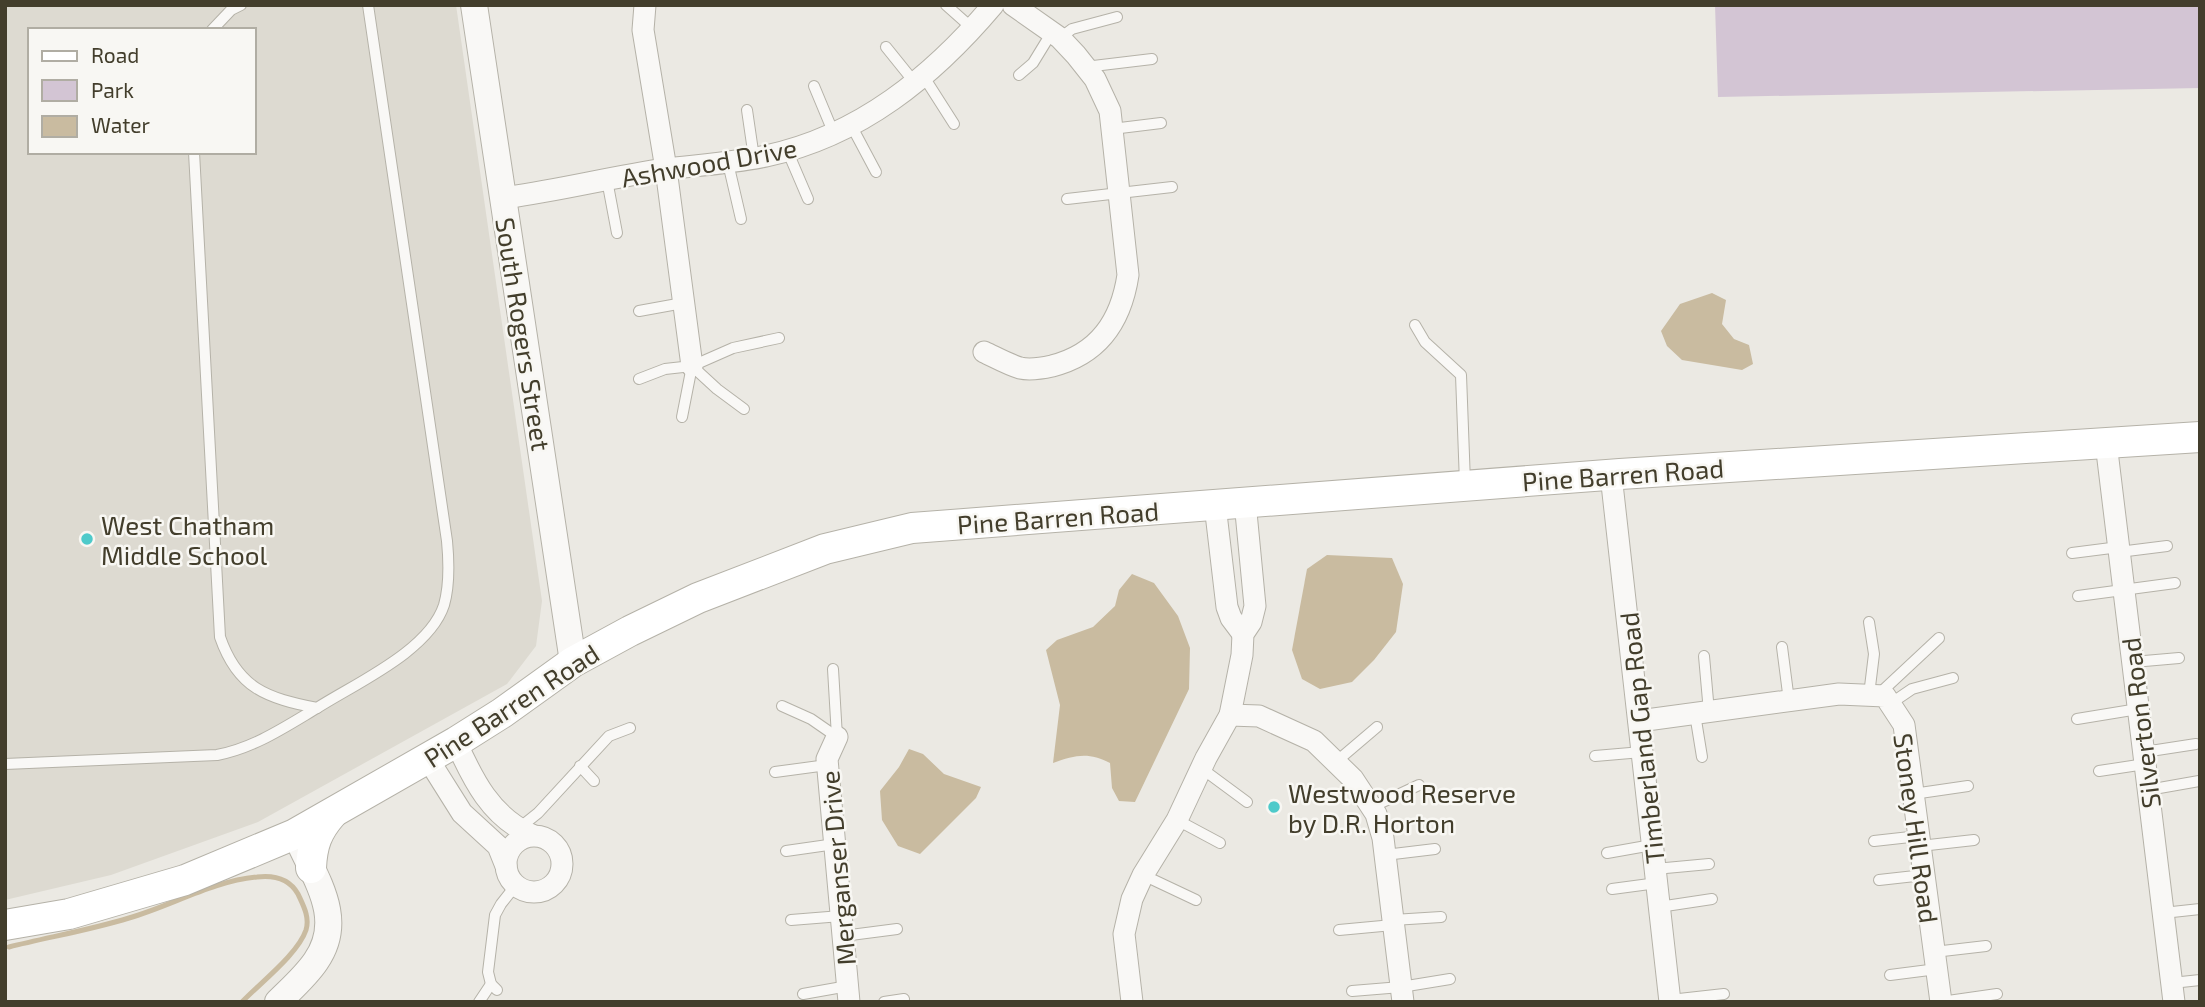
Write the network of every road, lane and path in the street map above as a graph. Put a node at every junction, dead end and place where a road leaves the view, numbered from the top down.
1 (241, 5) edge
2 (368, 5) edge
3 (474, 5) edge
4 (645, 5) edge
5 (946, 5) edge
6 (993, 5) edge
7 (1013, 5) edge
8 (1117, 17) dead end
9 (214, 28) edge
10 (973, 30) junction
11 (1056, 35) junction
12 (886, 47) dead end
13 (1152, 59) dead end
14 (1085, 67) junction
15 (1019, 75) dead end
16 (919, 80) junction
17 (814, 86) dead end
18 (747, 110) dead end
19 (1161, 123) dead end
20 (954, 124) dead end
21 (843, 129) junction
22 (1112, 129) junction
23 (787, 150) junction
24 (194, 154) edge
25 (754, 158) junction
26 (727, 163) junction
27 (666, 169) junction
28 (876, 172) dead end
29 (607, 180) junction
30 (1172, 187) dead end
31 (1119, 191) junction
32 (503, 198) junction
33 (808, 199) dead end
34 (1067, 199) dead end
35 (741, 219) dead end
36 (617, 233) dead end
37 (683, 303) junction
38 (639, 311) dead end
39 (1415, 325) dead end
40 (779, 338) dead end
41 (984, 352) dead end
42 (692, 366) junction
43 (639, 379) dead end
44 (744, 409) dead end
45 (682, 417) dead end
46 (2200, 437) edge
47 (2106, 443) junction
48 (1611, 475) junction
49 (1465, 486) junction
50 (1245, 502) junction
51 (1214, 505) junction
52 (2168, 546) dead end
53 (2119, 549) junction
54 (2072, 553) dead end
55 (2175, 583) dead end
56 (2124, 590) junction
57 (2078, 596) dead end
58 (1869, 622) dead end
59 (1243, 634) junction
60 (1939, 638) dead end
61 (1782, 647) dead end
62 (1704, 656) dead end
63 (2179, 658) dead end
64 (573, 662) junction
65 (2133, 662) junction
66 (833, 669) dead end
67 (1953, 678) dead end
68 (1879, 698) junction
69 (1789, 701) junction
70 (782, 706) dead end
71 (317, 708) junction
72 (2138, 709) junction
73 (1702, 713) junction
74 (1230, 715) junction
75 (2077, 719) dead end
76 (1639, 721) junction
77 (1377, 727) dead end
78 (630, 728) dead end
79 (837, 737) junction
80 (456, 741) junction
81 (2196, 744) dead end
82 (1642, 752) junction
83 (1595, 756) dead end
84 (1702, 757) dead end
85 (2144, 758) junction
86 (428, 759) junction
87 (1337, 761) junction
88 (5, 764) edge
89 (827, 765) junction
90 (580, 766) junction
91 (1201, 768) junction
92 (2099, 771) dead end
93 (775, 772) dead end
94 (594, 781) dead end
95 (2199, 781) edge
96 (1419, 785) dead end
97 (1968, 786) dead end
98 (2148, 790) junction
99 (1913, 794) junction
100 (1247, 802) dead end
101 (1372, 807) junction
102 (333, 813) junction
103 (1177, 820) junction
104 (525, 832) junction
105 (295, 834) junction
106 (1874, 841) dead end
107 (1920, 841) junction
108 (1974, 841) dead end
109 (1220, 843) dead end
110 (835, 844) junction
111 (1653, 845) junction
112 (1384, 846) junction
113 (1435, 849) dead end
114 (786, 851) dead end
115 (1607, 853) dead end
116 (1709, 864) dead end
117 (506, 866) junction
118 (312, 867) junction
119 (1143, 875) junction
120 (1924, 875) junction
121 (1656, 876) junction
122 (1879, 880) dead end
123 (516, 885) junction
124 (1612, 889) dead end
125 (1712, 899) dead end
126 (1196, 900) dead end
127 (1659, 907) junction
128 (2200, 909) edge
129 (2163, 913) junction
130 (1441, 917) dead end
131 (791, 920) dead end
132 (1393, 923) junction
133 (5, 925) edge
134 (842, 926) junction
135 (897, 929) dead end
136 (1339, 930) dead end
137 (1986, 946) dead end
138 (1935, 961) junction
139 (1890, 975) dead end
140 (1450, 979) dead end
141 (2200, 980) edge
142 (1352, 991) dead end
143 (2173, 992) edge
144 (803, 994) dead end
145 (849, 994) edge
146 (1402, 994) edge
147 (1724, 994) dead end
148 (1997, 994) dead end
149 (904, 999) dead end
150 (1670, 1001) edge
151 (278, 1002) edge
152 (479, 1002) edge
153 (884, 1002) edge
154 (1132, 1002) edge
155 (1941, 1002) edge

1 - 9 lane
2 - 71 lane
3 - 32 street, South Rogers Street
4 - 27 street
5 - 10 lane
6 - 10 street, Ashwood Drive
7 - 11 street
8 - 11 lane
10 - 16 street, Ashwood Drive
11 - 14 street
11 - 15 lane
12 - 16 lane
13 - 14 lane
14 - 22 street
16 - 20 lane
16 - 21 street, Ashwood Drive
17 - 21 lane
18 - 25 lane
19 - 22 lane
21 - 23 street, Ashwood Drive
21 - 28 lane
22 - 31 street
23 - 25 street, Ashwood Drive
23 - 33 lane
24 - 71 lane
25 - 26 street, Ashwood Drive
26 - 27 street, Ashwood Drive
26 - 35 lane
27 - 29 street, Ashwood Drive
27 - 37 street
29 - 32 street, Ashwood Drive
29 - 36 lane
30 - 31 lane
31 - 34 lane
31 - 41 street
32 - 64 street, South Rogers Street
37 - 38 lane
37 - 42 street
39 - 49 lane
40 - 42 lane
42 - 43 lane
42 - 44 lane
42 - 45 lane
46 - 47 main road, Pine Barren Road
47 - 48 main road, Pine Barren Road
47 - 53 street, Silverton Road
48 - 49 main road, Pine Barren Road
48 - 76 street, Timberland Gap Road
49 - 50 main road, Pine Barren Road
50 - 51 main road, Pine Barren Road
50 - 59 street
51 - 59 street
51 - 64 main road, Pine Barren Road
52 - 53 lane
53 - 54 lane
53 - 56 street, Silverton Road
55 - 56 lane
56 - 57 lane
56 - 65 street, Silverton Road
58 - 68 lane
59 - 74 street
60 - 68 lane
61 - 69 lane
62 - 73 lane
63 - 65 lane
64 - 80 main road, Pine Barren Road
65 - 72 street, Silverton Road
66 - 79 lane
67 - 68 lane
68 - 69 street
68 - 99 street, Stoney Hill Road
69 - 73 street
70 - 79 lane
71 - 88 lane
72 - 75 lane
72 - 85 street, Silverton Road
73 - 76 street
73 - 84 lane
74 - 87 street
74 - 91 street
76 - 82 street, Timberland Gap Road
77 - 87 lane
78 - 90 lane
79 - 89 street, Merganser Drive
80 - 86 main road, Pine Barren Road
80 - 104 street
81 - 85 lane
82 - 83 lane
82 - 111 street, Timberland Gap Road
85 - 92 lane
85 - 98 street, Silverton Road
86 - 102 main road, Pine Barren Road
86 - 117 street
87 - 101 street
89 - 93 lane
89 - 110 street, Merganser Drive
90 - 94 lane
90 - 104 lane
91 - 100 lane
91 - 103 street
95 - 98 lane
96 - 101 lane
97 - 99 lane
98 - 129 street, Silverton Road
99 - 107 street, Stoney Hill Road
101 - 112 street
102 - 105 main road, Pine Barren Road
102 - 118 main road
103 - 109 lane
103 - 119 street
104 - 117 street
104 - 123 street
105 - 118 street
105 - 133 main road, Pine Barren Road
106 - 107 lane
107 - 108 lane
107 - 120 street, Stoney Hill Road
110 - 114 lane
110 - 134 street, Merganser Drive
111 - 115 lane
111 - 121 street, Timberland Gap Road
112 - 113 lane
112 - 132 street
116 - 121 lane
117 - 123 street
118 - 151 street
119 - 126 lane
119 - 154 street
120 - 122 lane
120 - 138 street, Stoney Hill Road
121 - 124 lane
121 - 127 street, Timberland Gap Road
123 - 152 lane
125 - 127 lane
127 - 150 street, Timberland Gap Road
128 - 129 lane
129 - 143 street, Silverton Road
130 - 132 lane
131 - 134 lane
132 - 136 lane
132 - 146 street
134 - 135 lane
134 - 145 street, Merganser Drive
137 - 138 lane
138 - 139 lane
138 - 155 street, Stoney Hill Road
140 - 146 lane
141 - 143 lane
142 - 146 lane
144 - 145 lane
147 - 150 lane
148 - 155 lane
149 - 153 lane

